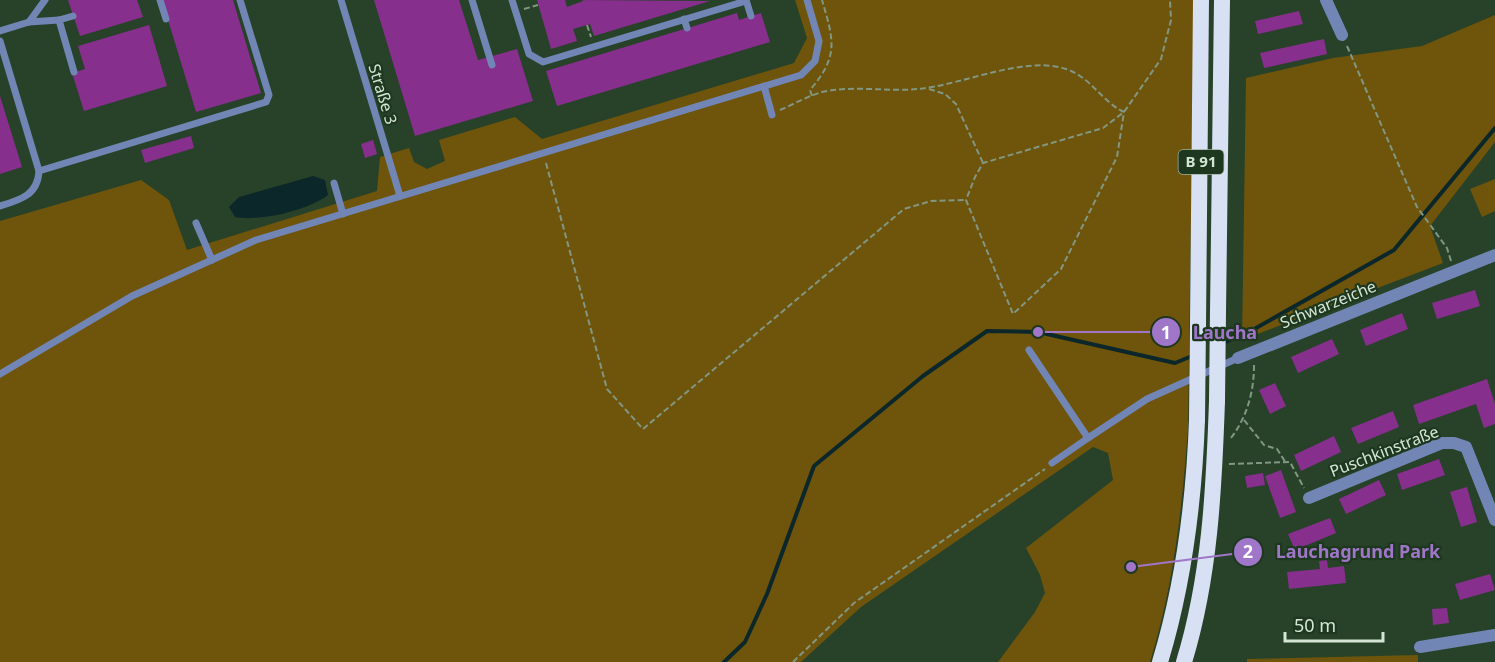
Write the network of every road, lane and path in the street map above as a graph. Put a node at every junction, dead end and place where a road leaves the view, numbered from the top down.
1 (45, 0) edge
2 (160, 0) edge
3 (240, 0) edge
4 (341, 0) edge
5 (472, 0) edge
6 (512, 0) edge
7 (746, 0) edge
8 (807, 0) edge
9 (1170, 0) edge
10 (1202, 0) edge
11 (1222, 0) edge
12 (1326, 0) edge
13 (538, 4) dead end
14 (690, 6) dead end
15 (516, 11) junction
16 (73, 16) dead end
17 (751, 16) dead end
18 (693, 17) junction
19 (166, 19) dead end
20 (684, 19) junction
21 (59, 20) junction
22 (29, 22) junction
23 (587, 25) dead end
24 (687, 28) dead end
25 (0, 30) edge
26 (610, 31) dead end
27 (1342, 35) joint
28 (0, 41) edge
29 (613, 41) junction
30 (592, 47) junction
31 (592, 57) dead end
32 (492, 65) dead end
33 (74, 72) dead end
34 (820, 78) dead end
35 (764, 86) junction
36 (928, 88) junction
37 (812, 96) junction
38 (1124, 112) junction
39 (772, 114) joint
40 (544, 153) junction
41 (983, 163) junction
42 (39, 171) junction
43 (334, 183) dead end
44 (400, 196) junction
45 (966, 200) junction
46 (0, 206) edge
47 (343, 214) junction
48 (196, 223) dead end
49 (1495, 255) edge
50 (212, 260) junction
51 (1454, 270) junction
52 (1259, 349) junction
53 (1029, 350) dead end
54 (1238, 358) joint
55 (0, 374) edge
56 (1244, 420) junction
57 (1088, 438) junction
58 (1228, 443) dead end
59 (1052, 463) joint
60 (1286, 463) junction
61 (1227, 464) dead end
62 (1309, 498) joint
63 (1495, 520) edge
64 (1495, 635) edge
65 (1420, 647) dead end
66 (793, 662) edge
67 (1160, 662) edge
68 (1184, 662) edge

1 - 22 lane
2 - 19 lane
3 - 42 lane
4 - 44 lane, Straße 3
5 - 32 lane
6 - 15 lane
7 - 17 lane
7 - 18 lane
8 - 35 lane
9 - 38 path
10 - 67 highway, B 91, bridge
11 - 68 highway, B 91, bridge
12 - 27 street
13 - 15 path
14 - 18 lane
15 - 30 lane
16 - 21 lane
18 - 20 lane
20 - 24 lane
20 - 29 lane
21 - 22 lane
21 - 33 lane
22 - 25 lane
23 - 30 path
26 - 29 lane
27 - 51 path
28 - 42 lane
29 - 30 lane
30 - 31 lane
34 - 37 path
35 - 39 lane
35 - 40 lane
36 - 37 path
36 - 38 path
36 - 41 path
37 - 39 path
38 - 41 path
38 - 45 path
40 - 44 lane
40 - 45 path
41 - 45 path
42 - 46 lane
43 - 47 lane
44 - 47 lane
47 - 50 lane
48 - 50 lane
49 - 51 street, Schwarzeiche
50 - 55 lane
51 - 52 street, Schwarzeiche
52 - 54 street, Schwarzeiche
52 - 56 path
53 - 57 lane
54 - 57 lane, Schwarzeiche
56 - 58 path
56 - 60 path
57 - 59 lane, Schwarzeiche
59 - 66 path
60 - 61 path
60 - 62 path
62 - 63 street, Puschkinstraße
64 - 65 street

